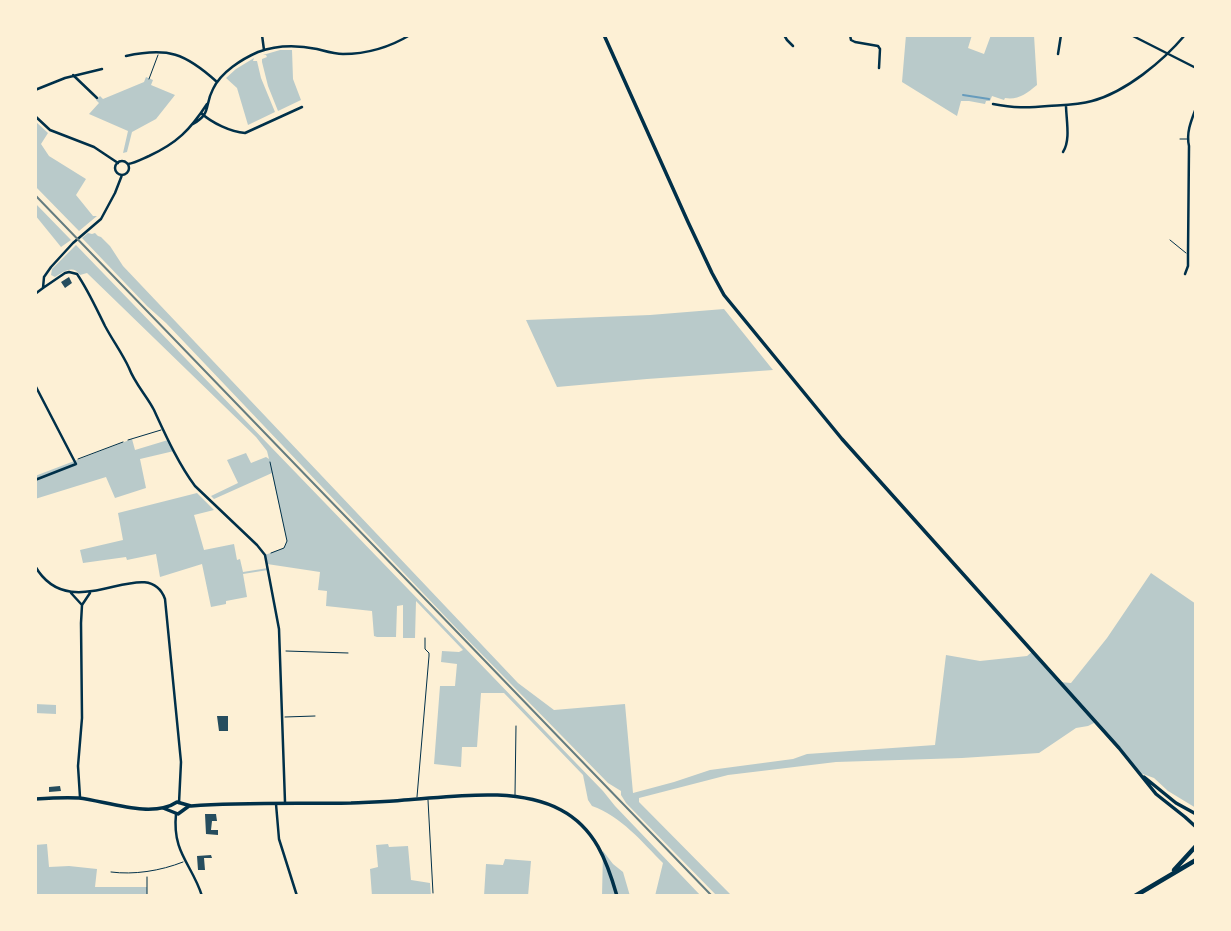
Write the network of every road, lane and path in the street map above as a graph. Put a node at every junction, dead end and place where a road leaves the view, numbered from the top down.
1 (262, 35) edge
2 (410, 35) edge
3 (604, 35) edge
4 (785, 35) edge
5 (850, 35) edge
6 (1061, 35) edge
7 (1131, 35) edge
8 (1185, 35) edge
9 (793, 46) dead end
10 (264, 50) junction
11 (159, 53) junction
12 (1168, 53) junction
13 (1058, 54) dead end
14 (126, 57) dead end
15 (879, 68) dead end
16 (1196, 68) edge
17 (102, 69) dead end
18 (73, 75) junction
19 (149, 79) dead end
20 (217, 82) junction
21 (35, 90) edge
22 (97, 98) dead end
23 (993, 104) dead end
24 (1066, 106) junction
25 (302, 107) dead end
26 (1196, 108) edge
27 (204, 115) junction
28 (35, 116) edge
29 (1180, 139) dead end
30 (1187, 139) junction
31 (1063, 152) dead end
32 (118, 163) junction
33 (128, 164) junction
34 (122, 175) junction
35 (1170, 240) dead end
36 (1188, 254) junction
37 (1185, 274) dead end
38 (43, 288) junction
39 (35, 294) edge
40 (35, 385) edge
41 (163, 429) junction
42 (128, 440) joint
43 (74, 461) junction
44 (270, 461) dead end
45 (35, 480) edge
46 (265, 555) junction
47 (35, 566) edge
48 (92, 591) junction
49 (71, 593) junction
50 (82, 605) junction
51 (425, 638) dead end
52 (281, 651) junction
53 (348, 653) dead end
54 (315, 716) dead end
55 (283, 717) junction
56 (516, 726) dead end
57 (1140, 773) junction
58 (514, 797) junction
59 (80, 798) junction
60 (428, 798) junction
61 (35, 799) edge
62 (417, 799) junction
63 (276, 804) junction
64 (285, 804) junction
65 (181, 805) junction
66 (172, 806) junction
67 (162, 808) junction
68 (174, 813) junction
69 (1196, 814) edge
70 (1196, 827) edge
71 (1196, 846) edge
72 (1196, 860) edge
73 (185, 862) junction
74 (147, 871) junction
75 (111, 872) dead end
76 (1166, 878) junction
77 (433, 893) dead end
78 (148, 896) edge
79 (202, 896) edge
80 (297, 896) edge
81 (617, 896) edge
82 (1135, 896) edge

1 - 10 street
2 - 10 street
3 - 57 main road
4 - 9 street
5 - 15 street
6 - 13 street
7 - 12 street
8 - 12 street
10 - 20 street
11 - 14 street
11 - 19 lane
11 - 20 street
12 - 16 street
12 - 24 street
17 - 18 street
18 - 21 street
18 - 22 street
20 - 27 street
23 - 24 street
24 - 31 street
25 - 27 street
26 - 30 street
27 - 33 street
28 - 32 street
29 - 30 lane
30 - 36 street
32 - 33 street
32 - 34 street
33 - 34 street
34 - 38 street
35 - 36 lane
36 - 37 street
38 - 39 street
38 - 41 street
40 - 43 street
41 - 42 lane
41 - 46 street
42 - 43 path
43 - 45 street
44 - 46 path
46 - 52 street
47 - 49 street
48 - 49 street
48 - 50 street
48 - 65 street
49 - 50 street
50 - 59 street
51 - 62 lane
52 - 53 path
52 - 55 street
54 - 55 lane
55 - 64 street
56 - 58 lane
57 - 69 main road
57 - 70 main road
58 - 60 main road
58 - 81 main road
59 - 61 main road
59 - 67 main road
60 - 62 main road
60 - 77 lane
62 - 64 main road
63 - 64 main road
63 - 65 main road
63 - 80 street
65 - 66 main road
65 - 68 main road
66 - 67 main road
66 - 68 main road
67 - 68 main road
68 - 73 street
71 - 76 main road
72 - 76 main road
73 - 74 lane
73 - 79 street
74 - 75 lane
74 - 78 path
76 - 82 main road

